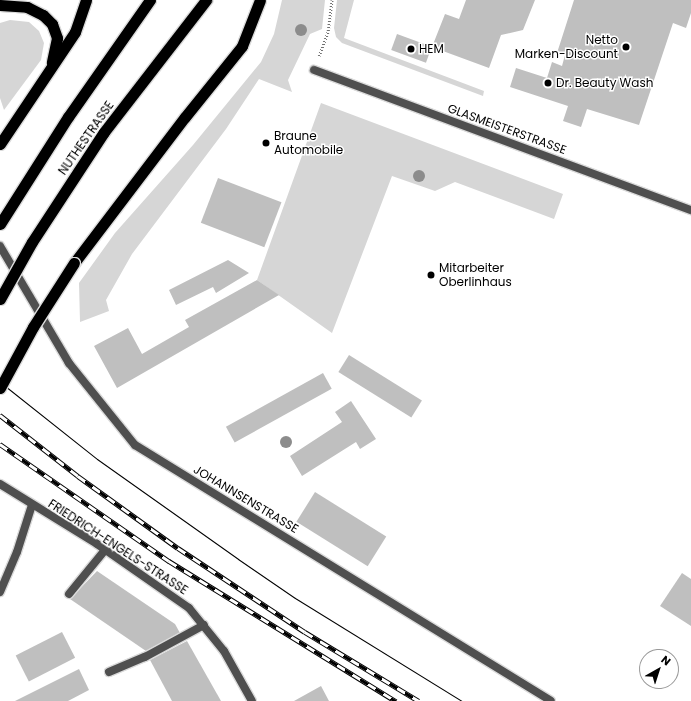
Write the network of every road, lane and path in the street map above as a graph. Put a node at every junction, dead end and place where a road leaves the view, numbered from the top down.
1 (86, 0) edge
2 (150, 0) edge
3 (206, 0) edge
4 (260, 0) edge
5 (332, 0) edge
6 (0, 5) edge
7 (314, 70) joint
8 (48, 74) junction
9 (3, 140) edge
10 (691, 210) edge
11 (0, 224) edge
12 (0, 246) edge
13 (0, 299) edge
14 (0, 388) edge
15 (0, 484) edge
16 (32, 505) junction
17 (105, 550) junction
18 (0, 592) edge
19 (69, 594) dead end
20 (204, 625) junction
21 (109, 672) dead end
22 (252, 701) edge
23 (551, 701) edge

1 - 8 highway
2 - 11 highway, NUTHESTRASSE
3 - 13 highway, NUTHESTRASSE, bridge
4 - 14 highway, bridge
5 - 7 path
6 - 8 highway
7 - 10 street, GLASMEISTERSTRASSE
8 - 9 highway
12 - 23 street, JOHANNSENSTRASSE
15 - 16 street, FRIEDRICH-ENGELS-STRASSE
16 - 17 street, FRIEDRICH-ENGELS-STRASSE
16 - 18 street
17 - 19 street
17 - 20 street, FRIEDRICH-ENGELS-STRASSE
20 - 21 street
20 - 22 street, FRIEDRICH-ENGELS-STRASSE

